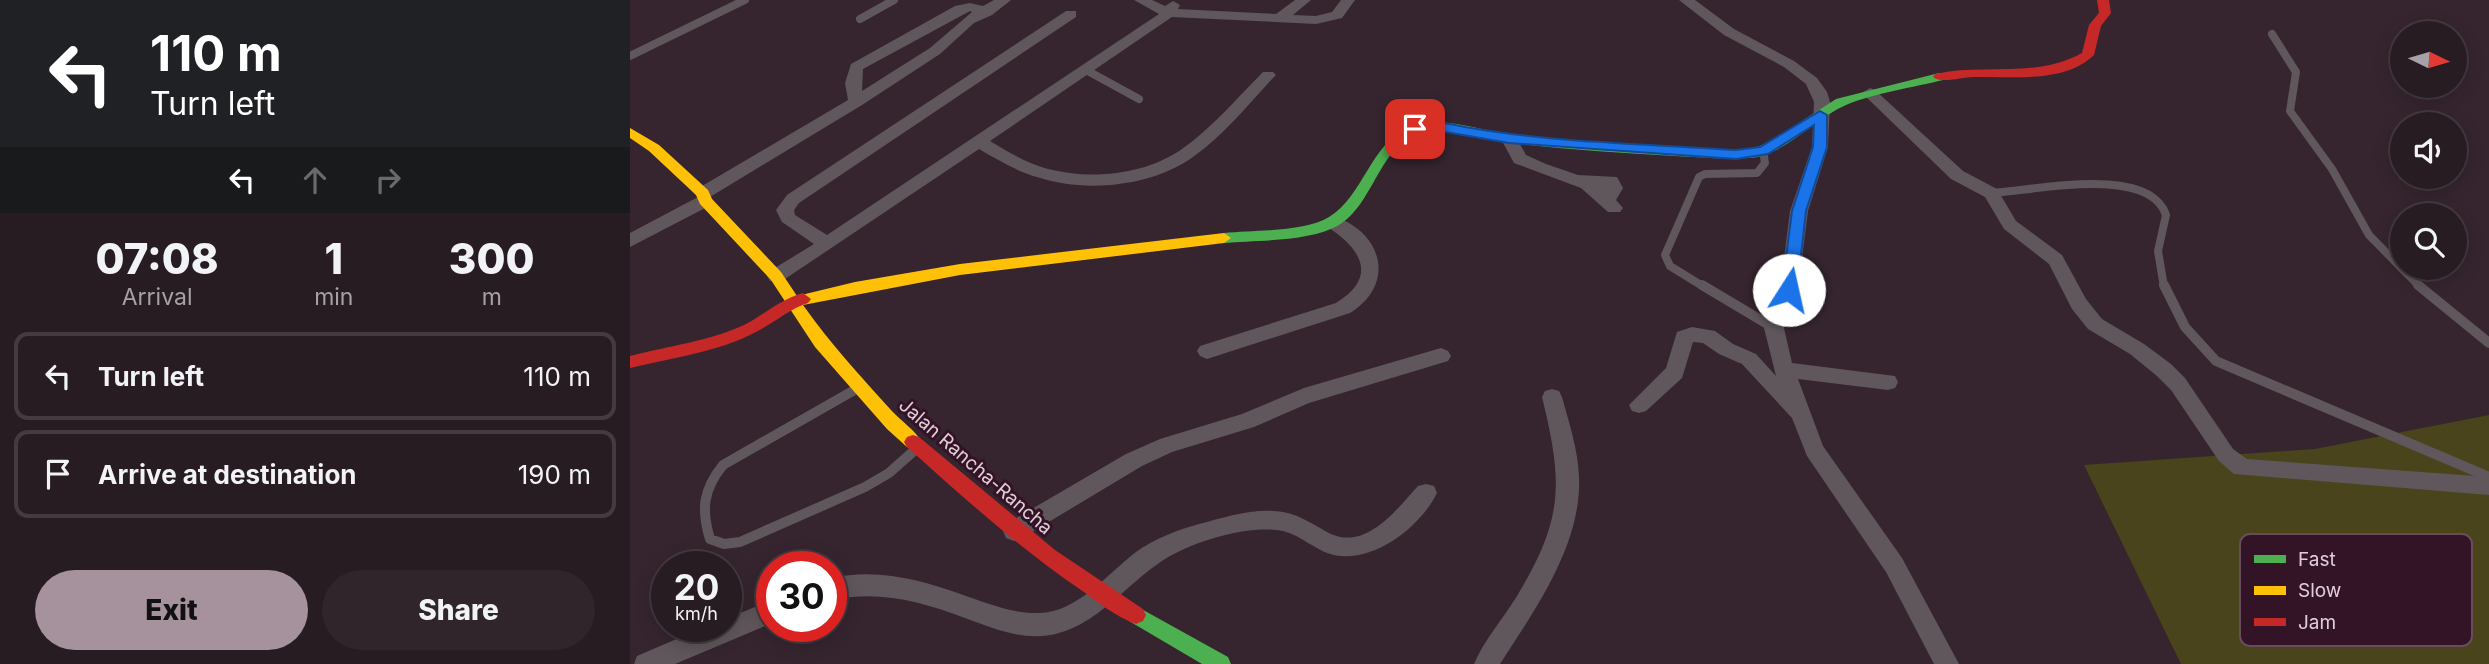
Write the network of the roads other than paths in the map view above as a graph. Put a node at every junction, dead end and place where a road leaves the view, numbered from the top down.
1 (744, 0) edge
2 (894, 0) edge
3 (1004, 0) edge
4 (1141, 0) edge
5 (1304, 0) edge
6 (1348, 0) edge
7 (1686, 0) edge
8 (2103, 0) edge
9 (1172, 7) edge
10 (987, 12) junction
11 (1071, 14) dead end
12 (1281, 18) junction
13 (860, 19) dead end
14 (2272, 34) dead end
15 (630, 56) edge
16 (1086, 70) junction
17 (1268, 75) dead end
18 (1870, 93) junction
19 (1139, 99) dead end
20 (856, 102) junction
21 (1820, 115) junction
22 (630, 132) edge
23 (1509, 139) junction
24 (977, 141) junction
25 (1763, 150) junction
26 (1991, 193) junction
27 (704, 197) junction
28 (1611, 204) dead end
29 (1332, 222) junction
30 (630, 241) edge
31 (827, 244) junction
32 (776, 276) junction
33 (795, 301) junction
34 (1774, 328) junction
35 (2489, 343) edge
36 (1207, 351) dead end
37 (1441, 356) dead end
38 (630, 362) edge
39 (1784, 370) junction
40 (1888, 382) dead end
41 (861, 386) junction
42 (1552, 397) dead end
43 (1639, 405) dead end
44 (1803, 420) junction
45 (919, 446) junction
46 (2489, 477) edge
47 (2489, 486) edge
48 (1426, 493) dead end
49 (1014, 531) junction
50 (847, 585) edge
51 (1101, 594) junction
52 (756, 618) edge
53 (646, 664) edge
54 (1221, 664) edge
55 (1486, 664) edge
56 (1947, 664) edge

1 - 15 lane
2 - 13 lane
3 - 10 street
4 - 9 street
5 - 12 street
6 - 12 street
7 - 21 street
8 - 18 street
9 - 12 street
9 - 16 street
10 - 20 street
10 - 20 street
11 - 31 street
14 - 35 lane
16 - 19 lane
16 - 24 street
17 - 24 street
18 - 21 street
18 - 26 street
20 - 27 street
21 - 25 street
21 - 34 street
22 - 27 street, Jalan Rancha-Rancha
23 - 25 street
23 - 28 street
23 - 29 street
24 - 31 street
25 - 34 lane
26 - 46 lane
26 - 47 street
27 - 30 street
27 - 32 street, Jalan Rancha-Rancha
29 - 33 street
29 - 36 street
31 - 32 street
32 - 33 street, Jalan Rancha-Rancha
33 - 38 street
33 - 41 street, Jalan Rancha-Rancha
34 - 39 street
37 - 49 street
39 - 40 street
39 - 44 street
41 - 45 street, Jalan Rancha-Rancha
41 - 45 lane
42 - 55 street
43 - 44 street
44 - 56 street
45 - 49 street, Jalan Rancha-Rancha
48 - 51 street
49 - 51 street, Jalan Rancha-Rancha
50 - 51 street
51 - 54 street, Jalan Rancha-Rancha
52 - 53 street

